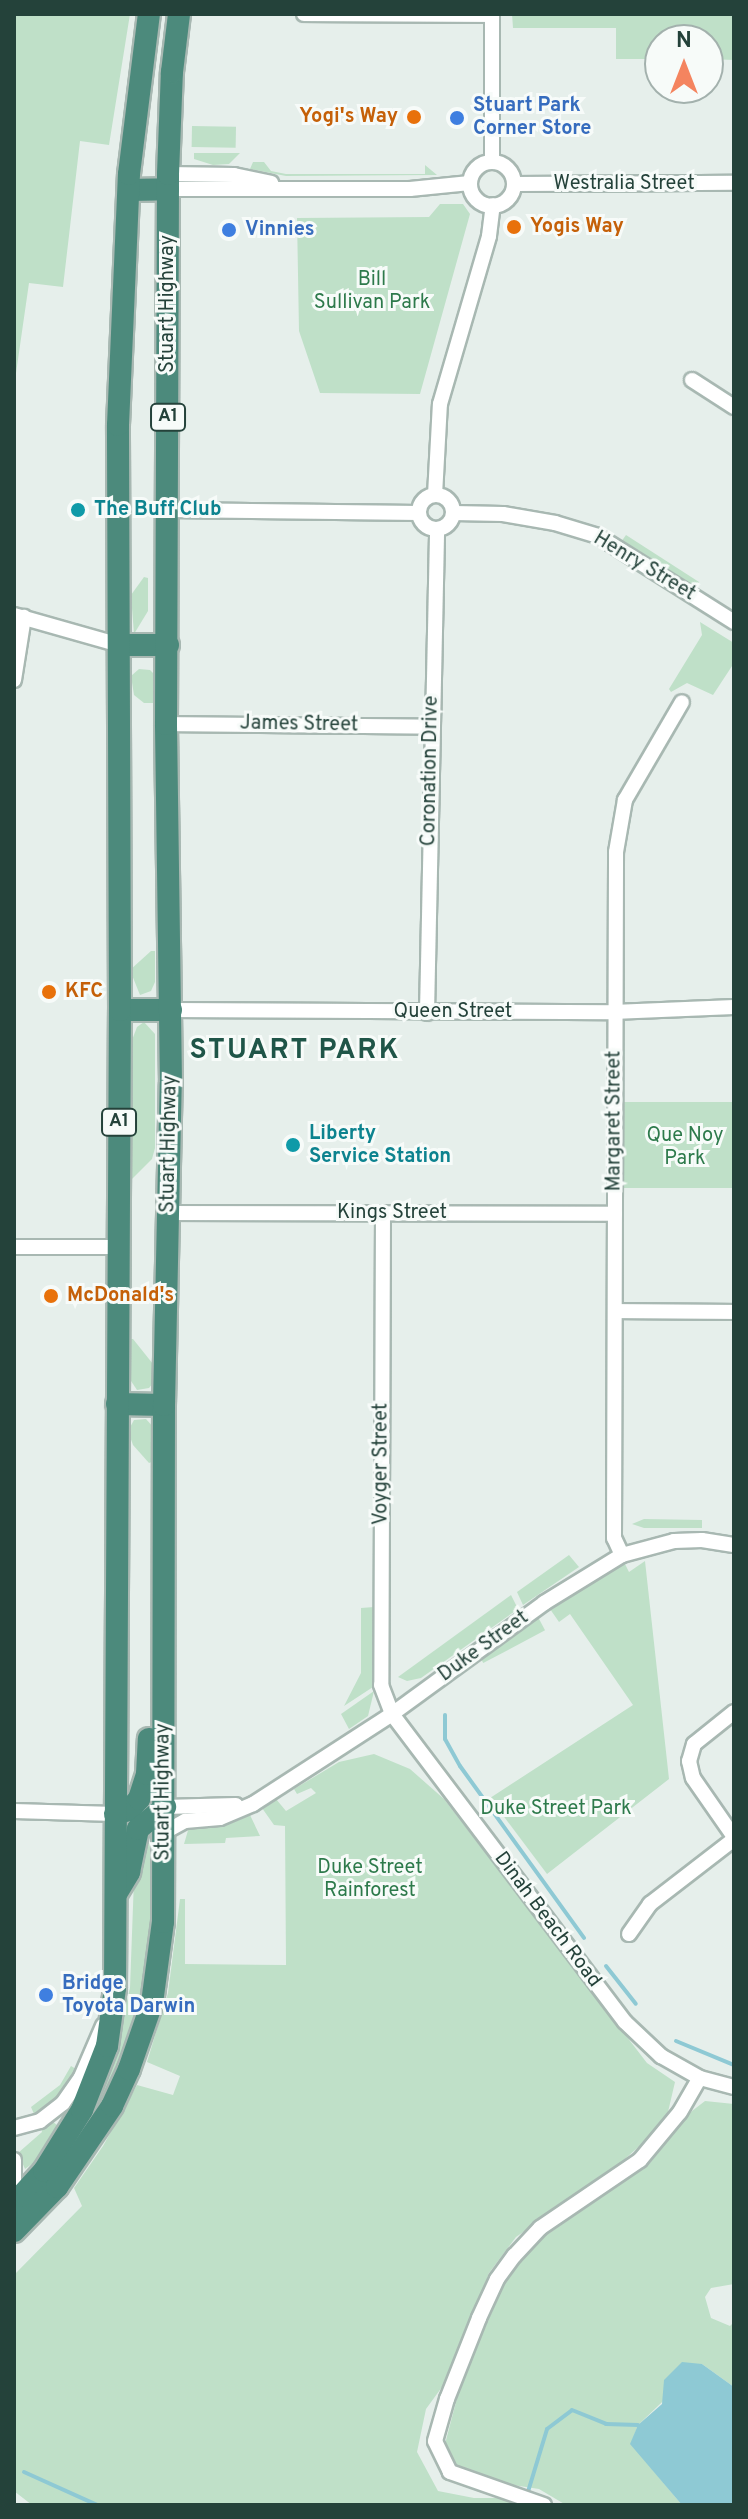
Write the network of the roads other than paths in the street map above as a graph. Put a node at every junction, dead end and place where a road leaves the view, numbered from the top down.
1 (149, 14) edge
2 (179, 14) edge
3 (304, 14) edge
4 (492, 14) edge
5 (492, 162) junction
6 (129, 182) junction
7 (168, 182) junction
8 (470, 183) junction
9 (734, 183) edge
10 (514, 184) junction
11 (493, 205) junction
12 (692, 380) dead end
13 (734, 407) edge
14 (435, 495) junction
15 (168, 510) junction
16 (419, 513) junction
17 (454, 513) junction
18 (437, 529) junction
19 (19, 616) edge
20 (733, 620) edge
21 (120, 645) junction
22 (168, 645) junction
23 (14, 680) edge
24 (682, 702) dead end
25 (166, 724) junction
26 (432, 727) junction
27 (734, 1007) edge
28 (120, 1010) junction
29 (171, 1010) junction
30 (614, 1012) junction
31 (427, 1013) junction
32 (169, 1213) junction
33 (383, 1213) junction
34 (615, 1214) junction
35 (14, 1247) edge
36 (118, 1247) junction
37 (615, 1311) junction
38 (734, 1312) edge
39 (117, 1404) junction
40 (164, 1405) junction
41 (734, 1545) edge
42 (622, 1555) junction
43 (165, 1619) junction
44 (734, 1712) edge
45 (392, 1714) junction
46 (253, 1804) junction
47 (165, 1807) junction
48 (14, 1811) edge
49 (115, 1814) junction
50 (165, 1832) junction
51 (734, 1838) edge
52 (115, 1895) junction
53 (629, 1934) dead end
54 (115, 1988) junction
55 (700, 2078) junction
56 (734, 2087) edge
57 (14, 2128) edge
58 (14, 2160) edge
59 (14, 2184) edge
60 (14, 2204) edge
61 (14, 2231) edge
62 (544, 2505) edge

1 - 6 highway, A1
2 - 7 highway, Stuart Highway / A1
3 - 4 street
4 - 5 street
5 - 8 street
5 - 10 street
6 - 7 highway
6 - 21 highway, A1
7 - 8 street
7 - 15 highway, Stuart Highway / A1
8 - 11 street
9 - 10 street, Westralia Street
10 - 11 street
11 - 14 street
12 - 13 street
14 - 16 street
14 - 17 street
15 - 16 street
15 - 22 highway, Stuart Highway / A1
16 - 18 street
17 - 18 street
17 - 20 street, Henry Street
18 - 26 street, Coronation Drive
19 - 21 street
19 - 23 street
21 - 22 highway
21 - 28 highway, A1
22 - 25 highway, Stuart Highway / A1
24 - 30 street, Margaret Street
25 - 26 street, James Street
25 - 29 highway, Stuart Highway / A1
26 - 31 street, Coronation Drive
27 - 30 street, Queen Street
28 - 29 highway
28 - 36 highway, A1
29 - 31 street, Queen Street
29 - 32 highway, Stuart Highway / A1
30 - 31 street, Queen Street
30 - 34 street, Margaret Street
32 - 33 street, Kings Street
32 - 40 highway, Stuart Highway / A1
33 - 34 street, Kings Street
33 - 45 street, Voyger Street
34 - 37 street, Margaret Street
35 - 36 street
36 - 39 highway, A1
37 - 38 street
37 - 42 street, Margaret Street
39 - 40 highway
39 - 49 highway, A1
40 - 43 highway, Stuart Highway / A1
41 - 42 street, Duke Street
42 - 45 street, Duke Street
43 - 47 highway, Stuart Highway / A1
43 - 49 highway
44 - 51 street
45 - 46 street, Duke Street
45 - 55 street, Dinah Beach Road
46 - 47 street
46 - 50 street, Duke Street
47 - 50 highway, Stuart Highway / A1
47 - 52 highway
48 - 49 street
49 - 52 highway, A1
50 - 61 highway, Stuart Highway / A1
51 - 53 street
52 - 54 highway, A1
54 - 57 street
54 - 60 highway, A1
55 - 56 street, Dinah Beach Road
55 - 62 street
58 - 59 street

